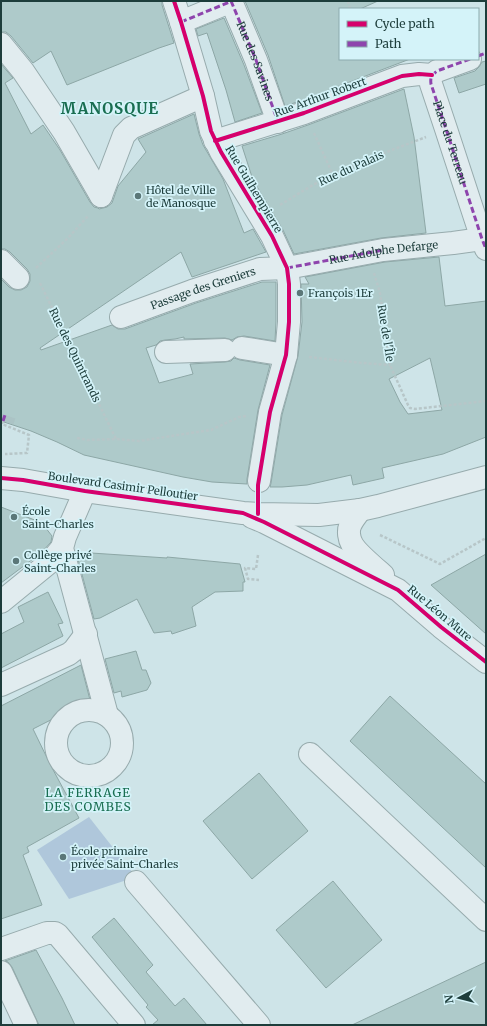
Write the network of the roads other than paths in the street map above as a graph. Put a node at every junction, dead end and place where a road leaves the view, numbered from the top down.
1 (174, 1) edge
2 (232, 1) edge
3 (181, 22) junction
4 (1, 44) edge
5 (467, 60) edge
6 (432, 76) junction
7 (203, 96) junction
8 (278, 122) junction
9 (215, 140) junction
10 (484, 244) edge
11 (1, 261) edge
12 (287, 268) junction
13 (26, 274) road end
14 (121, 317) dead end
15 (166, 352) dead end
16 (286, 355) junction
17 (486, 477) edge
18 (1, 478) edge
19 (85, 491) junction
20 (360, 510) junction
21 (251, 514) junction
22 (319, 515) junction
23 (288, 534) junction
24 (62, 548) junction
25 (398, 590) junction
26 (1, 602) edge
27 (86, 634) junction
28 (486, 662) edge
29 (1, 685) edge
30 (108, 714) dead end
31 (310, 754) dead end
32 (136, 882) dead end
33 (486, 920) edge
34 (1, 950) edge
35 (1, 972) edge
36 (26, 1025) edge
37 (134, 1025) edge
38 (259, 1025) edge

1 - 3 street, Rue Guilhempierre
2 - 3 street
2 - 8 street, Rue des Savines
3 - 7 street, Rue Guilhempierre
4 - 7 street
5 - 6 street
6 - 8 street, Rue Arthur Robert
6 - 10 street, Place du Terreau
7 - 9 street, Rue Guilhempierre
8 - 9 street, Rue Arthur Robert
9 - 12 street, Rue Guilhempierre
10 - 12 street, Rue Adolphe Defarge
11 - 13 street
12 - 14 street, Passage des Greniers
12 - 16 street, Rue Guilhempierre
15 - 16 street
16 - 21 street, Rue Guilhempierre
17 - 20 street
18 - 19 street, Boulevard Casimir Pelloutier
19 - 21 street, Boulevard Casimir Pelloutier
19 - 24 street, Boulevard Casimir Pelloutier
20 - 22 street
20 - 25 street
21 - 22 street
21 - 23 street, Rue Léon Mure
22 - 23 street
23 - 25 street, Rue Léon Mure
24 - 26 street
24 - 27 street
25 - 28 street, Rue Léon Mure
27 - 29 street
27 - 30 street
31 - 33 street
32 - 38 street
34 - 37 street
35 - 36 street

